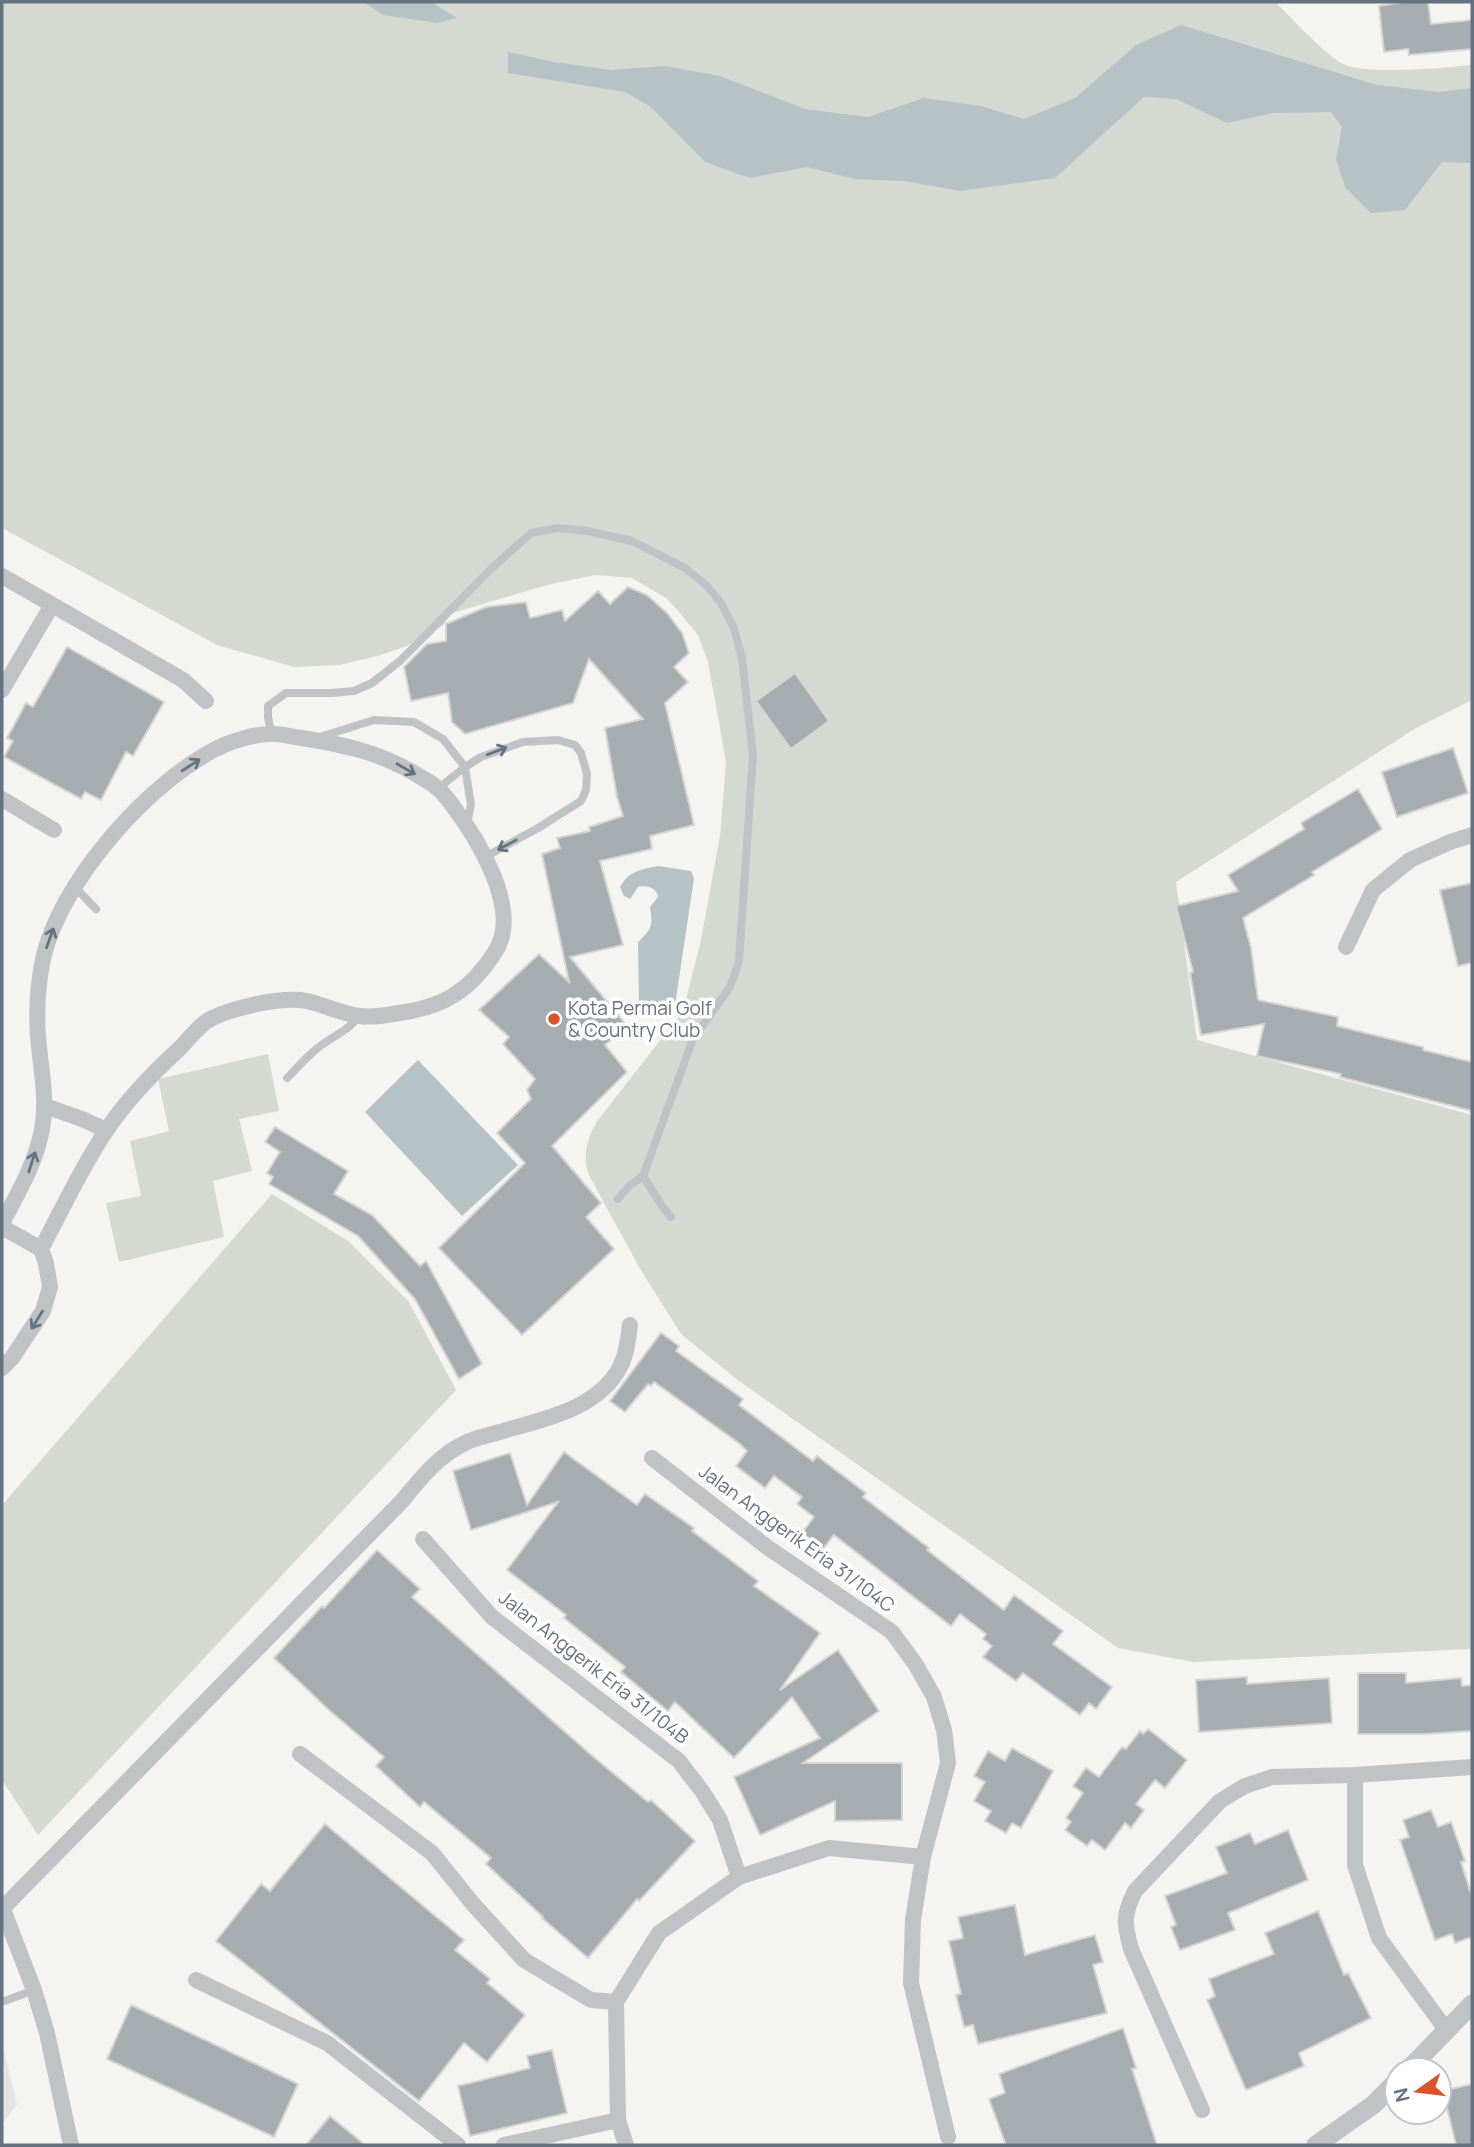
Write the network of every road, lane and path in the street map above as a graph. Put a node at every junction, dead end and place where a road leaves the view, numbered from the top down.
1 (2, 576) edge
2 (51, 605) junction
3 (2, 690) edge
4 (206, 701) dead end
5 (271, 733) junction
6 (310, 740) junction
7 (465, 767) junction
8 (440, 788) junction
9 (2, 799) edge
10 (467, 824) junction
11 (54, 830) dead end
12 (1472, 835) edge
13 (485, 857) junction
14 (74, 886) junction
15 (96, 909) dead end
16 (1346, 947) dead end
17 (359, 1016) junction
18 (287, 1078) dead end
19 (45, 1106) junction
20 (106, 1130) junction
21 (643, 1176) junction
22 (618, 1199) dead end
23 (671, 1217) dead end
24 (2, 1225) edge
25 (41, 1249) junction
26 (630, 1325) dead end
27 (2, 1368) edge
28 (652, 1458) dead end
29 (423, 1539) dead end
30 (300, 1754) dead end
31 (1472, 1768) edge
32 (1355, 1775) junction
33 (923, 1857) junction
34 (739, 1877) junction
35 (2, 1908) edge
36 (196, 1980) dead end
37 (34, 1990) junction
38 (2, 2002) edge
39 (616, 2002) junction
40 (1472, 2004) edge
41 (1447, 2031) junction
42 (1422, 2056) edge
43 (1383, 2095) edge
44 (1202, 2110) dead end
45 (618, 2120) junction
46 (948, 2137) dead end
47 (71, 2145) edge
48 (458, 2145) edge
49 (505, 2145) edge
50 (626, 2145) edge
51 (1315, 2145) edge

1 - 2 street
2 - 3 street
2 - 4 street
5 - 6 street
14 -> 5 street
5 - 21 lane
6 - 7 lane
6 -> 8 street
7 - 8 lane
7 - 10 lane
7 -> 13 lane
8 - 10 street
9 - 11 street
10 - 13 street
12 - 16 street
13 - 17 street
14 - 15 lane
19 -> 14 street
17 - 18 lane
17 - 20 street
19 - 20 street
24 -> 19 street
20 - 25 street
21 - 22 lane
21 - 23 lane
24 - 25 street
25 -> 27 street
26 - 35 street
28 - 33 street, Jalan Anggerik Eria 31/104C
29 - 34 street, Jalan Anggerik Eria 31/104B
30 - 39 street
31 - 32 street
32 - 41 street
32 - 44 street
33 - 34 street
33 - 46 street, Jalan Anggerik Eria 31/104C
34 - 39 street
35 - 37 street
36 - 48 street
37 - 38 lane
37 - 47 street
39 - 45 street
40 - 41 street
41 - 42 street
43 - 51 street
45 - 49 street
45 - 50 street

